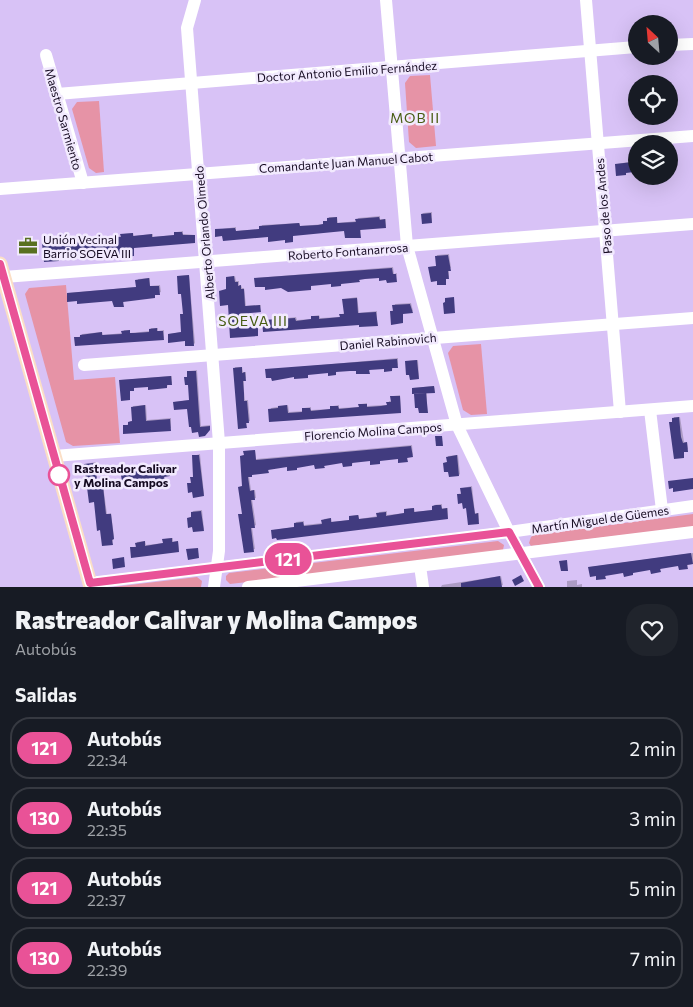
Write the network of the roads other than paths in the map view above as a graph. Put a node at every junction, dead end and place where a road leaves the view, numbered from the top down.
1 (195, 0) edge
2 (586, 0) edge
3 (385, 1) edge
4 (693, 44) edge
5 (678, 45) edge
6 (628, 48) edge
7 (590, 50) junction
8 (46, 55) dead end
9 (392, 68) junction
10 (192, 83) junction
11 (57, 94) junction
12 (693, 136) edge
13 (598, 143) junction
14 (399, 158) junction
15 (199, 174) junction
16 (82, 183) junction
17 (0, 189) edge
18 (693, 224) edge
19 (605, 231) junction
20 (407, 246) junction
21 (206, 262) junction
22 (2, 270) edge
23 (693, 318) edge
24 (613, 324) junction
25 (432, 338) junction
26 (214, 355) junction
27 (84, 365) dead end
28 (693, 406) edge
29 (650, 410) junction
30 (620, 412) junction
31 (457, 425) junction
32 (220, 443) junction
33 (54, 456) junction
34 (693, 506) edge
35 (662, 510) junction
36 (509, 532) junction
37 (693, 532) edge
38 (521, 553) junction
39 (420, 566) junction
40 (217, 568) junction
41 (314, 583) edge
42 (90, 585) edge
43 (214, 587) edge
44 (248, 587) edge
45 (423, 587) edge
46 (539, 587) edge

1 - 10 street, Alberto Orlando Olmedo
2 - 7 street, Paso de los Andes
3 - 9 street
4 - 5 street
6 - 7 street, Doctor Antonio Emilio Fernández
7 - 9 street, Doctor Antonio Emilio Fernández
7 - 13 street, Paso de los Andes
8 - 11 street, Maestro Sarmiento
9 - 10 street, Doctor Antonio Emilio Fernández
9 - 14 street
10 - 11 street, Doctor Antonio Emilio Fernández
10 - 15 street, Alberto Orlando Olmedo
11 - 16 street, Maestro Sarmiento
12 - 13 street, Comandante Juan Manuel Cabot
13 - 14 street, Comandante Juan Manuel Cabot
13 - 19 street, Paso de los Andes
14 - 15 street, Comandante Juan Manuel Cabot
14 - 20 street
15 - 16 street, Comandante Juan Manuel Cabot
15 - 21 street, Alberto Orlando Olmedo
16 - 17 street, Comandante Juan Manuel Cabot
18 - 19 street, Roberto Fontanarrosa
19 - 20 street, Roberto Fontanarrosa
19 - 24 street, Paso de los Andes
20 - 21 street, Roberto Fontanarrosa
20 - 25 street
21 - 22 street, Roberto Fontanarrosa
21 - 26 street, Alberto Orlando Olmedo
22 - 33 main road
23 - 24 street, Daniel Rabinovich
24 - 25 street, Daniel Rabinovich
24 - 30 street, Paso de los Andes
25 - 26 street, Daniel Rabinovich
25 - 31 street
26 - 27 street, Daniel Rabinovich
26 - 32 street, Alberto Orlando Olmedo
28 - 29 street, Florencio Molina Campos
29 - 30 street, Florencio Molina Campos
29 - 35 street
30 - 31 street, Florencio Molina Campos
31 - 32 street, Florencio Molina Campos
31 - 36 street
32 - 33 street, Florencio Molina Campos
32 - 40 street, Alberto Orlando Olmedo
33 - 42 main road
34 - 35 street, Martín Miguel de Güemes
35 - 36 street, Martín Miguel de Güemes
36 - 38 street
36 - 40 street, Martín Miguel de Güemes
37 - 38 street, Martín Miguel de Güemes
38 - 39 street, Martín Miguel de Güemes
38 - 46 street
39 - 41 street, Martín Miguel de Güemes
39 - 45 street
40 - 42 street, Martín Miguel de Güemes
40 - 43 street, Alberto Orlando Olmedo
41 - 44 street, Martín Miguel de Güemes

